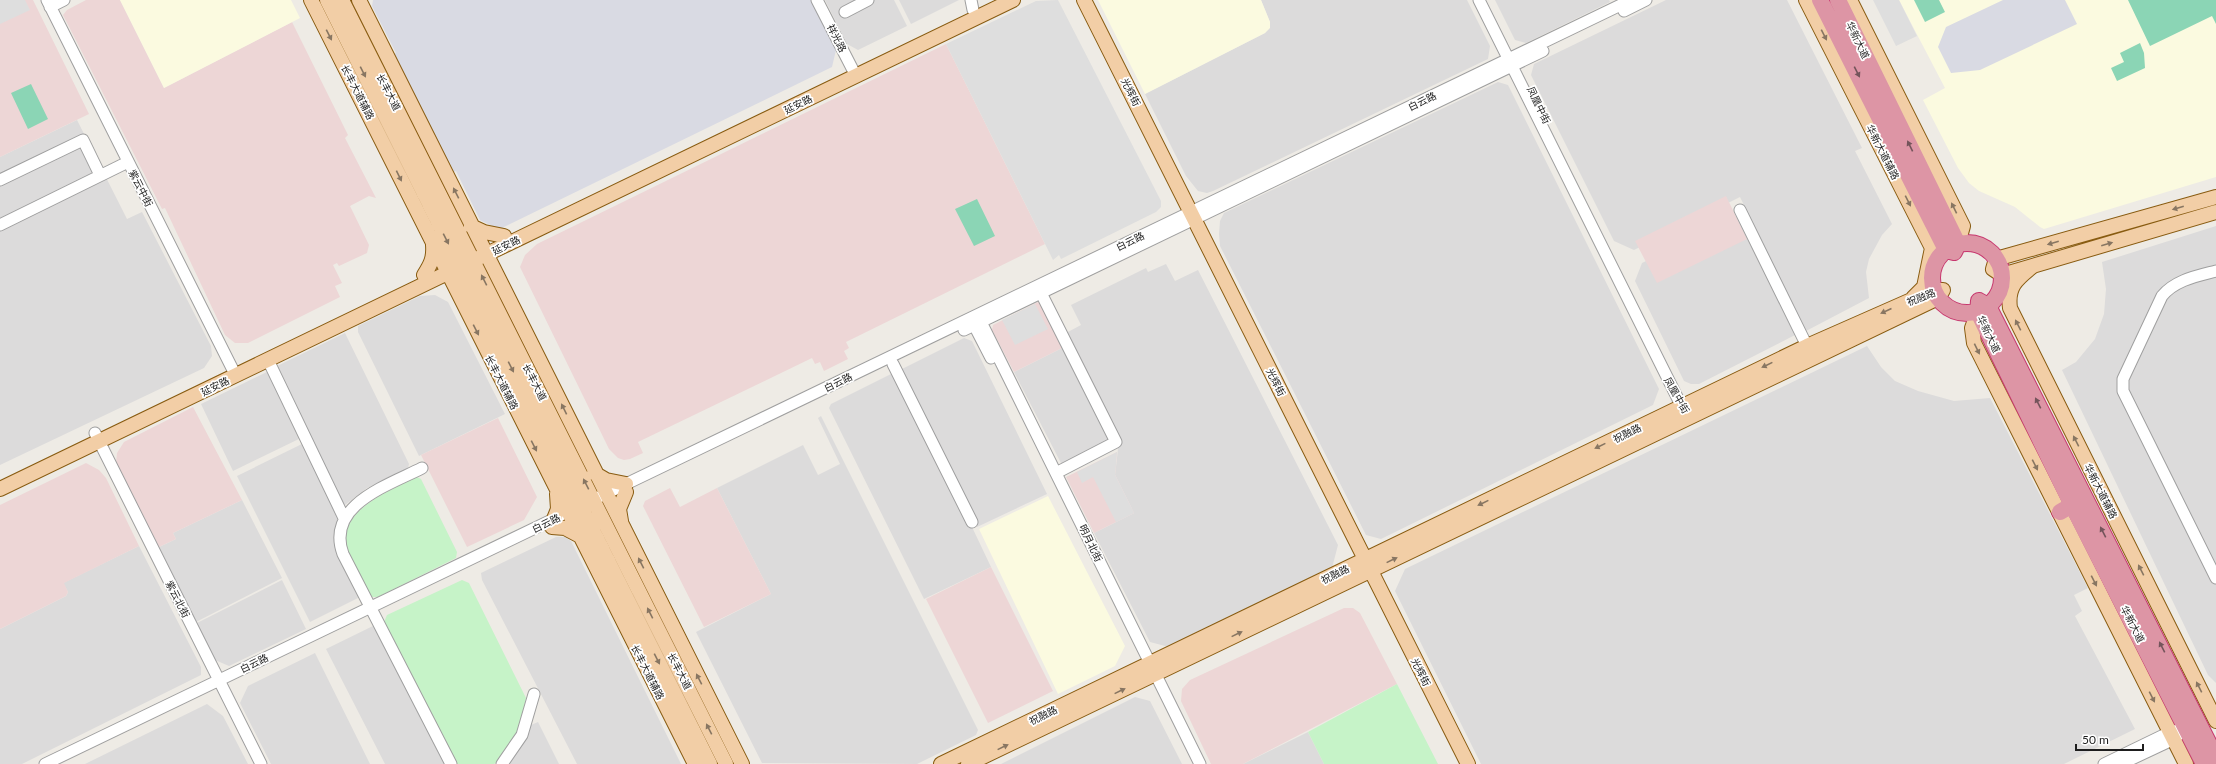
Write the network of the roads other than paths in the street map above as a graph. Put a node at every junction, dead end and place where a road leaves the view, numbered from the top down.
1 (64, 0) edge
2 (311, 0) edge
3 (327, 0) edge
4 (342, 0) edge
5 (358, 0) edge
6 (817, 0) edge
7 (868, 0) edge
8 (993, 0) edge
9 (1013, 0) edge
10 (1078, 0) edge
11 (1084, 0) edge
12 (1479, 0) edge
13 (1486, 0) edge
14 (1631, 0) edge
15 (1646, 0) edge
16 (1806, 0) edge
17 (1820, 0) edge
18 (1838, 0) edge
19 (1850, 0) edge
20 (49, 3) edge
21 (972, 5) edge
22 (845, 12) dead end
23 (361, 36) junction
24 (1513, 61) junction
25 (854, 72) junction
26 (406, 126) junction
27 (387, 136) junction
28 (128, 162) junction
29 (100, 176) junction
30 (0, 180) edge
31 (2216, 197) edge
32 (448, 209) junction
33 (1740, 210) dead end
34 (2216, 212) edge
35 (1190, 217) junction
36 (0, 225) edge
37 (474, 228) junction
38 (506, 240) junction
39 (432, 242) junction
40 (1953, 249) junction
41 (485, 250) junction
42 (472, 257) junction
43 (458, 263) junction
44 (2033, 266) junction
45 (1997, 268) junction
46 (445, 269) junction
47 (2216, 271) edge
48 (426, 278) junction
49 (503, 286) junction
50 (457, 292) junction
51 (1938, 292) junction
52 (1041, 293) junction
53 (1908, 302) junction
54 (1982, 306) junction
55 (482, 311) junction
56 (978, 323) junction
57 (1807, 346) junction
58 (268, 360) junction
59 (893, 364) junction
60 (234, 372) junction
61 (1686, 409) junction
62 (97, 437) junction
63 (573, 459) junction
64 (422, 468) dead end
65 (1056, 473) junction
66 (597, 475) junction
67 (0, 480) edge
68 (555, 486) junction
69 (626, 488) junction
70 (0, 489) edge
71 (602, 500) junction
72 (2066, 509) junction
73 (576, 512) junction
74 (344, 518) junction
75 (972, 522) dead end
76 (553, 523) junction
77 (622, 525) junction
78 (580, 536) junction
79 (606, 558) junction
80 (1365, 566) junction
81 (2216, 578) edge
82 (619, 584) junction
83 (372, 610) junction
84 (621, 618) junction
85 (1151, 669) junction
86 (220, 683) junction
87 (534, 694) dead end
88 (2214, 714) edge
89 (2191, 724) junction
90 (2172, 735) junction
91 (2216, 758) edge
92 (45, 764) edge
93 (60, 764) edge
94 (261, 764) edge
95 (451, 764) edge
96 (502, 764) edge
97 (695, 764) edge
98 (710, 764) edge
99 (726, 764) edge
100 (742, 764) edge
101 (941, 764) edge
102 (968, 764) edge
103 (1195, 764) edge
104 (1200, 764) edge
105 (1461, 764) edge
106 (1468, 764) edge
107 (2104, 764) edge
108 (2121, 764) edge
109 (2186, 764) edge
110 (2204, 764) edge

1 - 20 street
2 -> 27 main road, 长丰大道辅路
3 -> 27 main road, 长丰大道
4 - 23 main road, 长丰大道
5 - 23 main road
37 -> 5 main road
6 - 25 street, 祥光路
7 - 22 street
8 - 21 main road, 延安路
9 - 25 main road, 延安路
10 - 35 main road, 光辉街
11 - 35 main road, 光辉街
12 - 24 street, 凤凰中街
13 - 24 street, 凤凰中街
14 - 24 street, 白云路
15 - 24 street, 白云路
16 -> 53 main road, 华新大道辅路
17 -> 40 highway, 华新大道
40 -> 18 highway, 华新大道
40 -> 19 main road
20 - 28 street, 紫云中街
21 - 25 main road, 延安路
23 - 26 main road, 长丰大道
24 - 35 street, 白云路
24 - 61 street, 凤凰中街
25 - 38 main road, 延安路
26 - 27 main road
26 - 32 main road, 长丰大道
27 -> 39 main road, 长丰大道辅路
27 -> 43 main road, 长丰大道
28 - 29 street
28 - 60 street, 紫云中街
29 - 30 street
29 - 36 street
31 -> 45 main road
32 - 37 main road
32 - 42 main road, 长丰大道
33 - 57 street
44 -> 34 main road
35 - 52 street, 白云路
35 - 69 street, 白云路
35 - 80 main road, 光辉街
37 - 38 main road
37 - 41 main road
38 - 41 main road, 延安路
38 - 49 main road
39 - 46 main road, 长丰大道辅路
39 - 48 main road
40 - 45 highway
40 - 51 highway
41 - 42 main road, 延安路
41 - 49 main road
42 - 43 main road, 延安路
63 -> 42 main road, 长丰大道
43 - 46 main road, 延安路
43 - 55 main road, 长丰大道
44 - 45 main road
88 -> 44 main road, 华新大道辅路
45 - 54 highway
46 - 48 main road, 延安路
46 - 50 main road, 长丰大道辅路
47 - 81 street
48 - 50 main road
48 - 58 main road, 延安路
48 - 60 main road, 延安路
66 -> 49 main road
50 - 55 main road
50 -> 68 main road, 长丰大道辅路
51 - 53 main road, 祝融路
51 - 54 highway
51 - 61 main road, 祝融路
52 - 56 street, 白云路
52 - 65 street
53 -> 57 main road, 祝融路
54 -> 72 highway, 华新大道
89 -> 54 highway, 华新大道
55 -> 73 main road, 长丰大道
56 - 59 street, 白云路
56 - 65 street, 明月北街
56 - 85 street, 明月北街
57 -> 61 main road, 祝融路
58 - 60 main road, 延安路
58 - 74 street
59 - 69 street, 白云路
59 - 75 street
60 - 62 main road, 延安路
61 - 80 main road, 祝融路
62 - 67 main road, 延安路
62 - 70 main road, 延安路
62 - 86 street, 紫云北街
63 - 66 main road
71 -> 63 main road, 长丰大道
64 - 74 street
65 - 85 street, 明月北街
66 - 69 main road
66 - 71 main road
68 - 73 main road, 长丰大道辅路
68 - 76 main road
69 - 71 street, 白云路
69 - 77 main road
71 - 73 street, 白云路
71 - 77 main road
99 -> 71 main road, 长丰大道
72 - 89 highway, 华新大道
72 -> 90 main road
73 - 76 street, 白云路
73 - 78 main road, 长丰大道辅路
73 - 79 main road, 长丰大道
74 - 83 street
76 - 78 main road
76 - 83 street, 白云路
100 -> 77 main road
78 - 79 main road
78 - 84 main road, 长丰大道辅路
79 - 82 main road, 长丰大道
80 - 85 main road, 祝融路
80 - 105 main road, 光辉街
80 - 106 main road, 光辉街
82 - 84 main road
82 -> 98 main road, 长丰大道
83 - 86 street, 白云路
83 - 95 street
84 - 97 main road, 长丰大道辅路
85 - 101 main road, 祝融路
102 -> 85 main road, 祝融路
85 - 103 street, 明月北街
85 - 104 street, 明月北街
86 - 92 street, 白云路
86 - 93 street, 白云路
86 - 94 street, 紫云北街
87 - 96 street
88 - 89 street
89 - 90 street
89 - 91 highway, 华新大道
89 - 110 highway, 华新大道
90 - 107 street
90 - 108 street
90 - 109 main road

